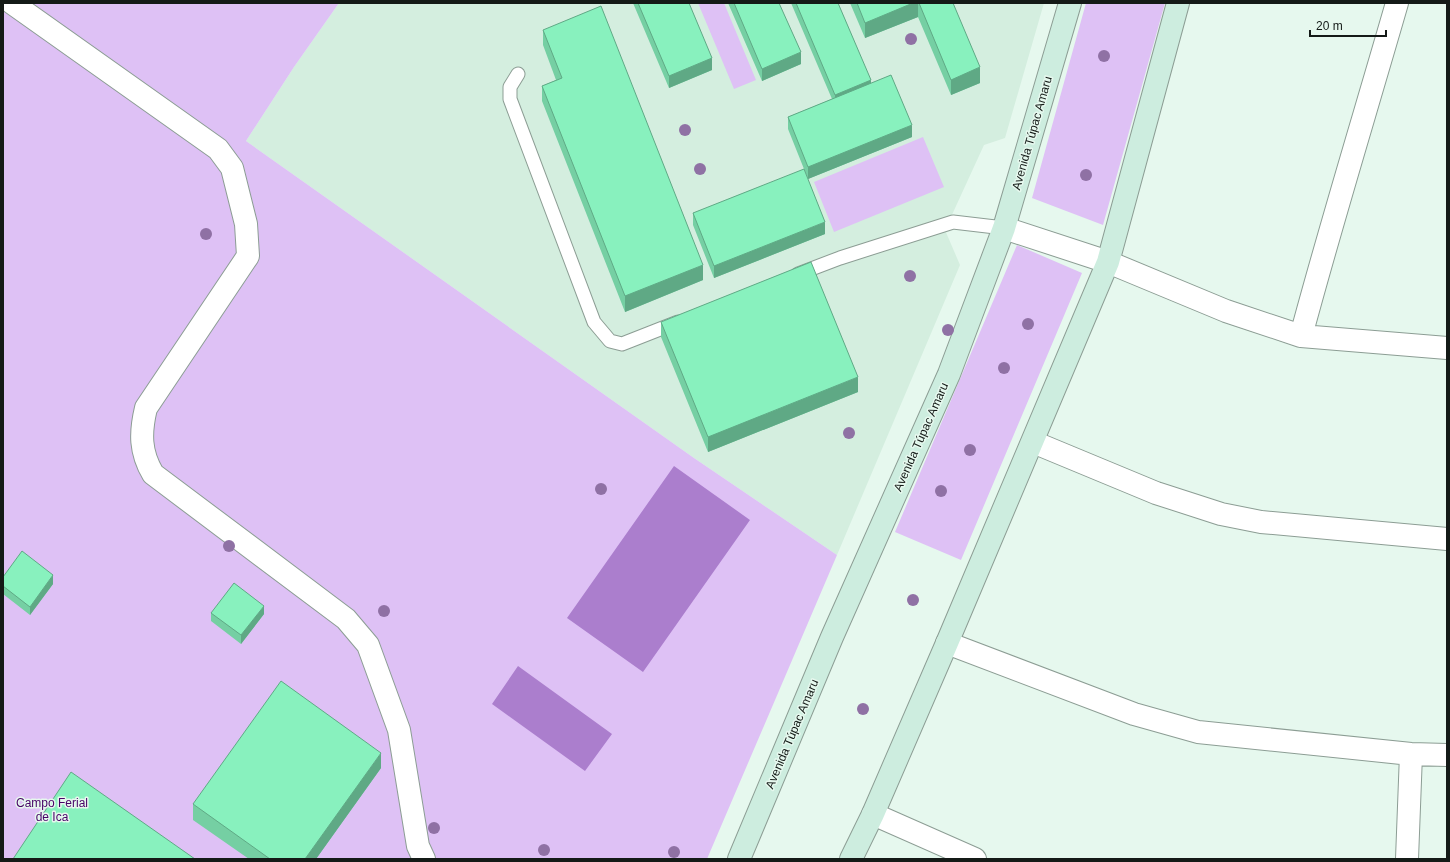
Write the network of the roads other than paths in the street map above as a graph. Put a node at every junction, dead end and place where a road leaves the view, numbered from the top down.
1 (12, 3) edge
2 (1070, 3) edge
3 (1178, 3) edge
4 (1397, 3) edge
5 (518, 74) dead end
6 (1004, 228) junction
7 (1108, 262) junction
8 (789, 278) edge
9 (688, 318) edge
10 (1301, 336) junction
11 (1447, 348) edge
12 (1033, 442) junction
13 (1447, 539) edge
14 (946, 643) junction
15 (1411, 754) junction
16 (1447, 755) edge
17 (873, 814) junction
18 (424, 859) edge
19 (739, 859) edge
20 (851, 859) edge
21 (975, 859) edge
22 (1407, 859) edge

1 - 18 street
2 - 6 main road, Avenida Túpac Amaru
3 - 7 main road
4 - 10 street
5 - 9 lane
6 - 7 street
6 - 8 lane
6 - 19 main road, Avenida Túpac Amaru
7 - 10 street
7 - 12 main road
10 - 11 street
12 - 13 street
12 - 14 main road
14 - 15 street
14 - 17 main road
15 - 16 street
15 - 22 street
17 - 20 main road
17 - 21 street

